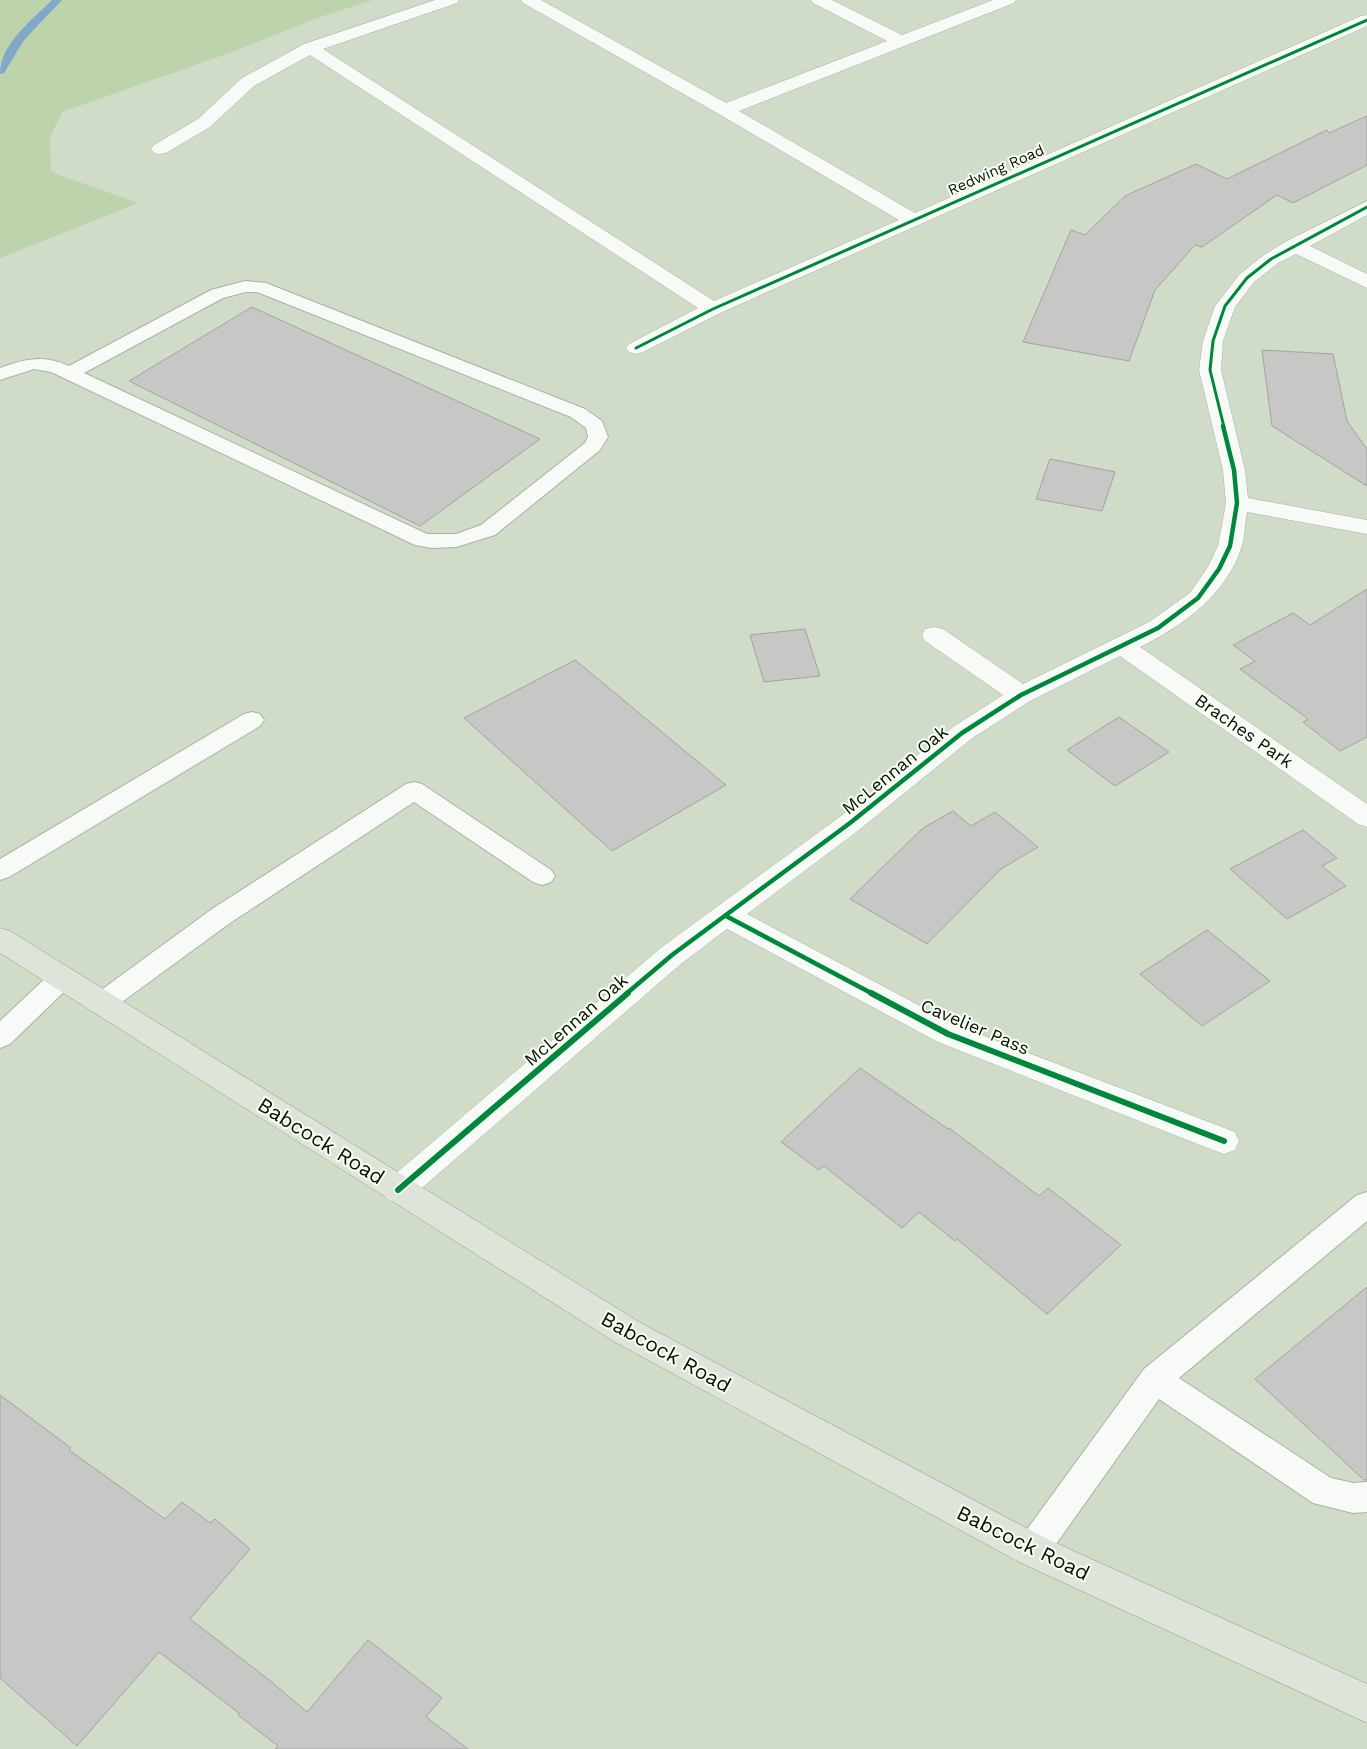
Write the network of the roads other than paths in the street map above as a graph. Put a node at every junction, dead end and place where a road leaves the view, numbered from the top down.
1 (452, 0) edge
2 (529, 0) edge
3 (818, 0) edge
4 (1008, 0) edge
5 (1367, 20) edge
6 (900, 41) junction
7 (310, 48) junction
8 (725, 110) junction
9 (160, 149) dead end
10 (1367, 207) edge
11 (913, 220) junction
12 (1294, 245) junction
13 (1367, 282) edge
14 (713, 309) junction
15 (636, 348) dead end
16 (69, 373) junction
17 (0, 374) edge
18 (1237, 503) junction
19 (1367, 527) edge
20 (934, 635) dead end
21 (1121, 645) junction
22 (1021, 696) junction
23 (252, 720) dead end
24 (1367, 817) edge
25 (0, 871) edge
26 (542, 876) dead end
27 (726, 916) junction
28 (0, 939) edge
29 (62, 978) junction
30 (102, 1003) junction
31 (0, 1037) edge
32 (1224, 1141) dead end
33 (398, 1190) junction
34 (1367, 1204) edge
35 (1155, 1379) junction
36 (1367, 1496) edge
37 (1032, 1550) junction
38 (1367, 1704) edge

1 - 7 street
2 - 8 street
3 - 6 street
4 - 6 street
5 - 11 street, Redwing Road
6 - 8 street
7 - 9 street
7 - 14 street
8 - 11 street
10 - 12 street, McLennan Oak
11 - 14 street, Redwing Road
12 - 13 street
12 - 18 street, McLennan Oak
14 - 15 street, Redwing Road
16 - 16 lane
16 - 17 lane
18 - 19 street
18 - 21 street, McLennan Oak
20 - 22 street
21 - 22 street, McLennan Oak
21 - 24 street, Braches Park
22 - 27 street, McLennan Oak
23 - 25 lane
26 - 30 lane
27 - 32 street, Cavelier Pass
27 - 33 street, McLennan Oak
28 - 29 main road, Babcock Road
29 - 30 main road, Babcock Road
29 - 31 lane
30 - 33 main road, Babcock Road
33 - 37 main road, Babcock Road
34 - 35 lane
35 - 36 lane
35 - 37 lane
37 - 38 main road, Babcock Road

